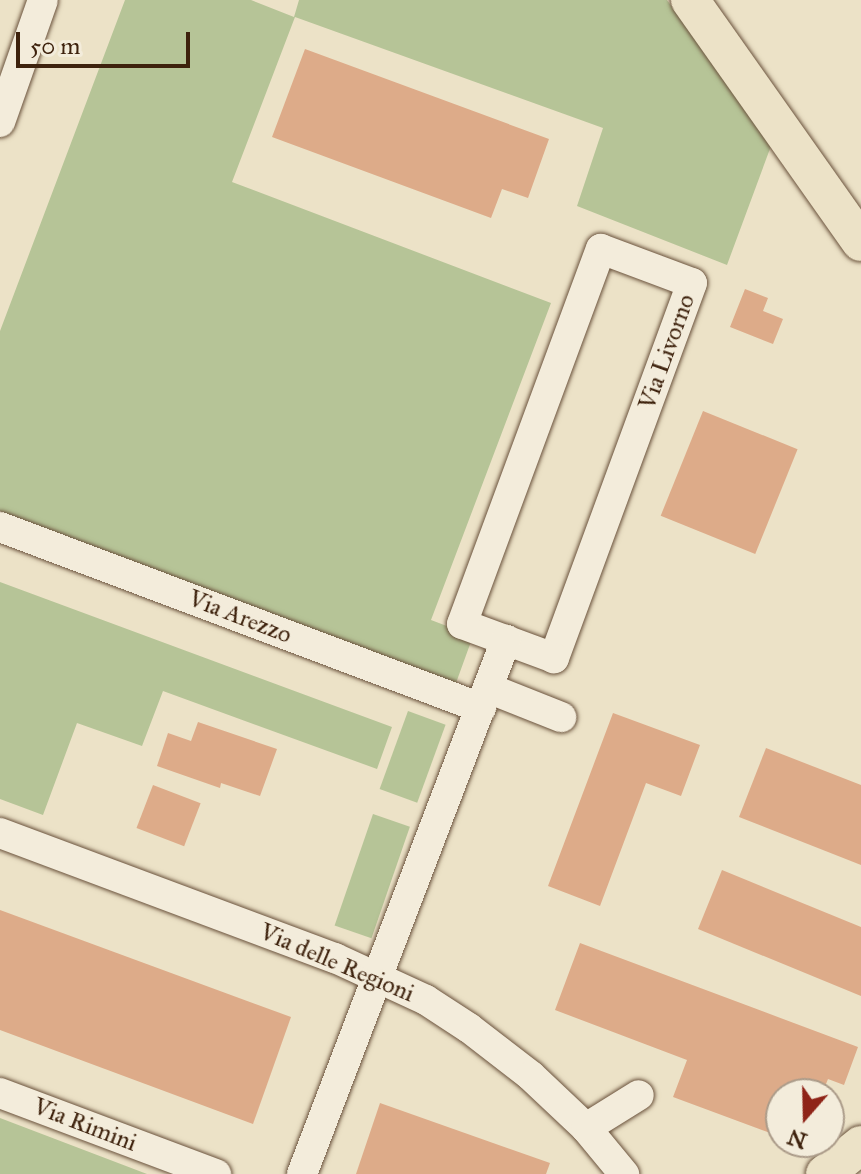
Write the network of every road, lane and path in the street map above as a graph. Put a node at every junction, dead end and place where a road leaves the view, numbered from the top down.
1 (43, 0) edge
2 (690, 0) edge
3 (0, 122) edge
4 (861, 242) edge
5 (0, 527) edge
6 (506, 640) junction
7 (484, 698) junction
8 (561, 717) dead end
9 (0, 833) edge
10 (379, 976) junction
11 (0, 1093) edge
12 (639, 1095) dead end
13 (586, 1128) junction
14 (861, 1145) edge
15 (216, 1174) edge
16 (302, 1174) edge
17 (624, 1174) edge
18 (825, 1174) edge

1 - 3 street
2 - 4 main road
5 - 7 street, Via Arezzo
6 - 6 street, Via Livorno
6 - 7 street
7 - 8 street, Via Arezzo
7 - 10 street
9 - 10 street, Via delle Regioni
10 - 13 street, Via delle Regioni
10 - 16 street
11 - 15 street, Via Rimini
12 - 13 street
13 - 17 street, Via delle Regioni
14 - 18 main road

